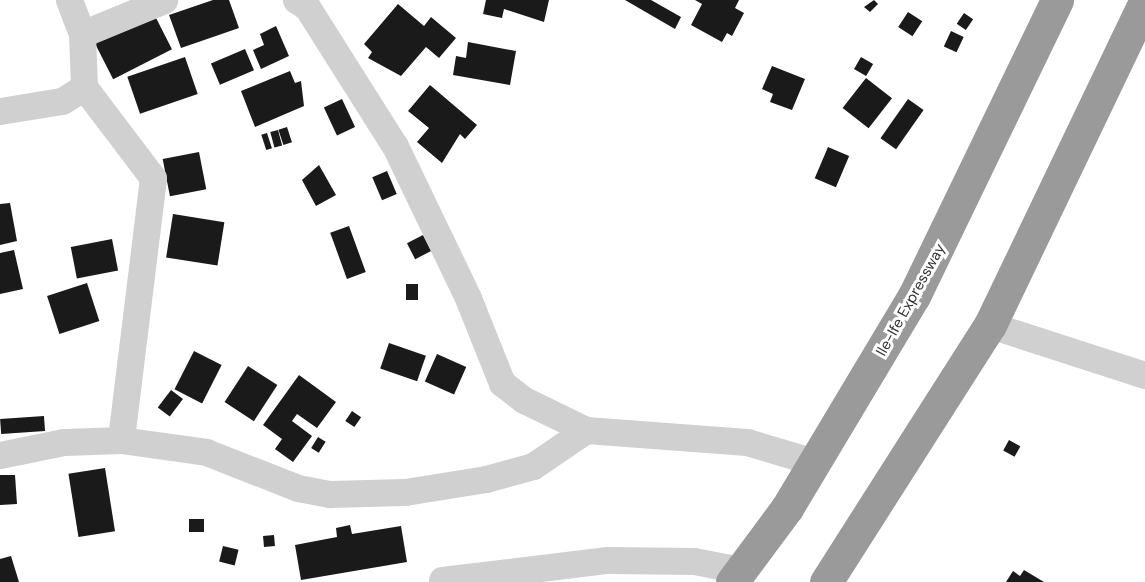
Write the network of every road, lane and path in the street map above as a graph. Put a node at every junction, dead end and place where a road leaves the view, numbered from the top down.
1 (69, 0) edge
2 (164, 0) edge
3 (296, 0) edge
4 (1057, 0) edge
5 (1145, 2) edge
6 (82, 34) junction
7 (84, 87) junction
8 (0, 111) edge
9 (990, 324) junction
10 (1145, 375) edge
11 (586, 430) junction
12 (121, 440) junction
13 (0, 455) edge
14 (814, 462) junction
15 (736, 576) edge
16 (442, 580) dead end
17 (826, 582) edge

1 - 6 street
2 - 6 street
3 - 11 street
4 - 14 highway, Ile-Ife Expressway
5 - 9 highway
6 - 7 street
7 - 8 street
7 - 12 street
9 - 10 street
9 - 17 highway
11 - 12 street
11 - 14 street
12 - 13 street
14 - 15 highway, Ile-Ife Expressway
15 - 16 street

